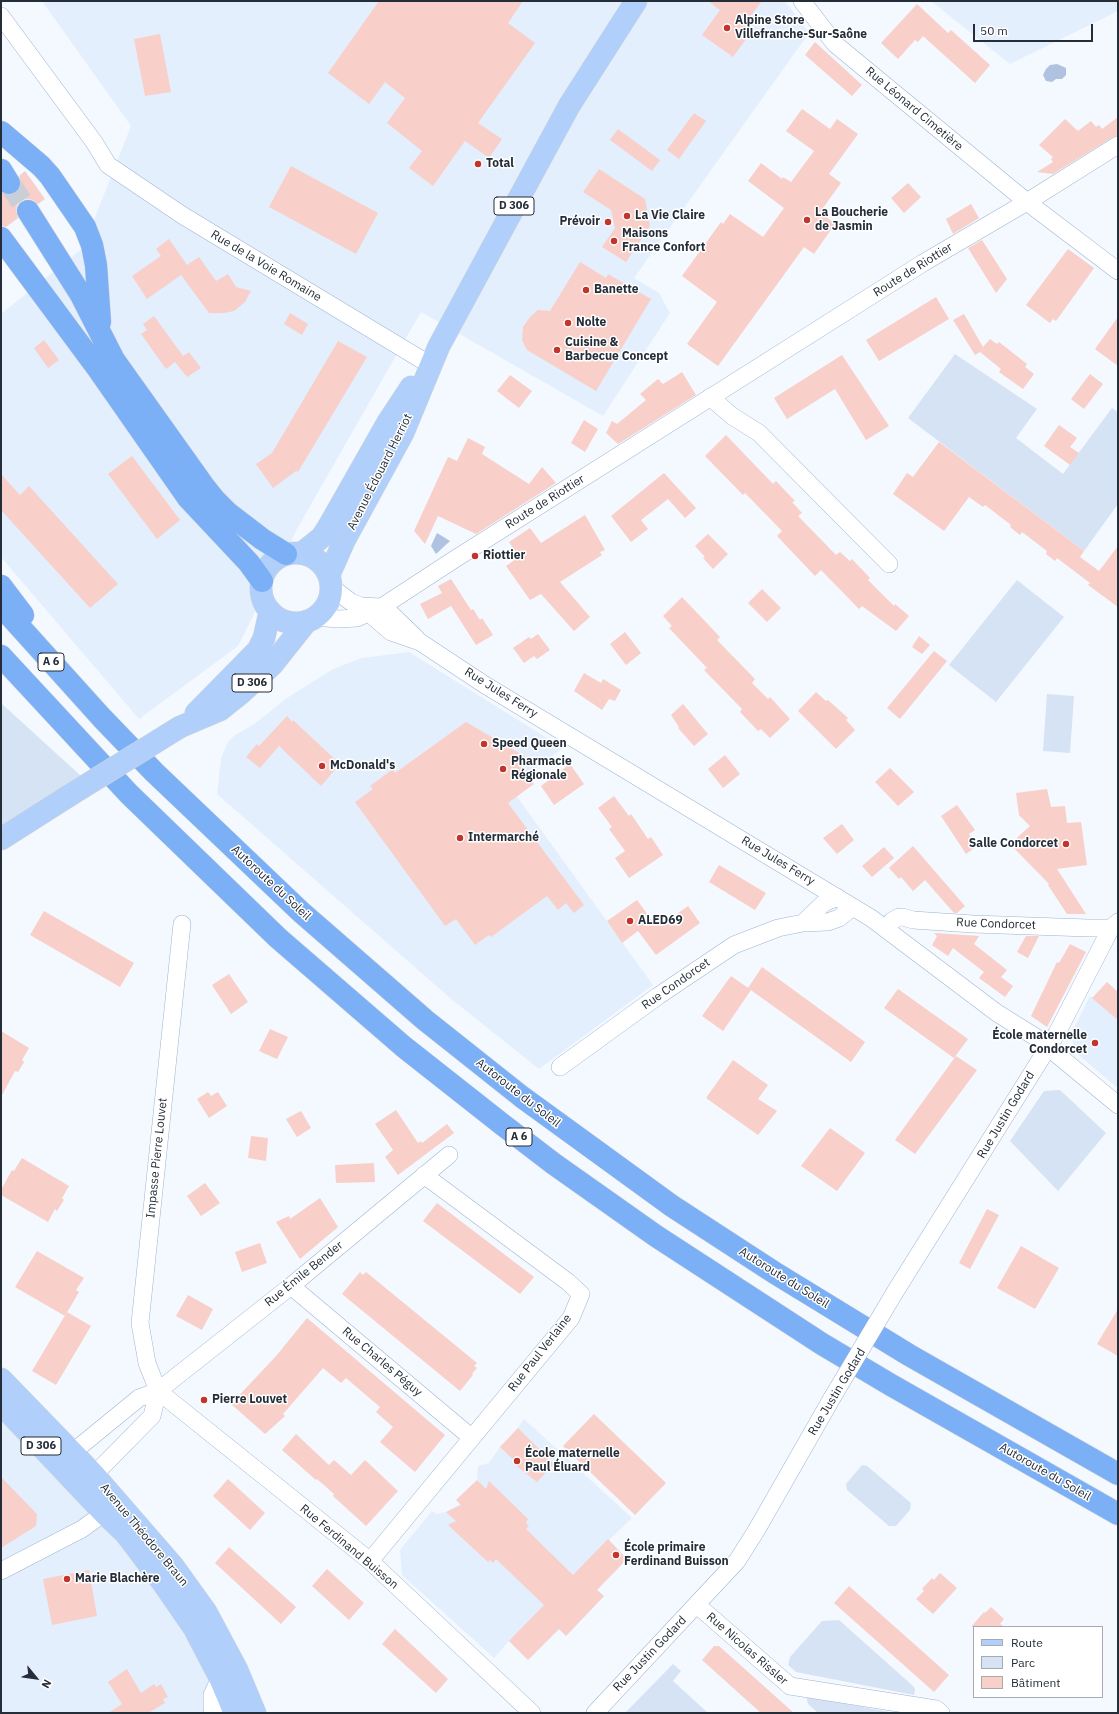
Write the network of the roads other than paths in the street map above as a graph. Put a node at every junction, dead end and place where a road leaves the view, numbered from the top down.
1 (636, 1) edge
2 (651, 1) edge
3 (806, 4) edge
4 (1, 16) edge
5 (593, 68) junction
6 (1, 132) edge
7 (1118, 145) edge
8 (1027, 202) junction
9 (28, 211) tunnel mouth
10 (1, 238) edge
11 (1118, 270) edge
12 (104, 341) junction
13 (433, 355) junction
14 (710, 397) junction
15 (294, 554) junction
16 (889, 564) dead end
17 (262, 581) junction
18 (330, 581) junction
19 (1, 586) edge
20 (1, 606) edge
21 (378, 609) junction
22 (270, 611) junction
23 (311, 619) junction
24 (1, 656) edge
25 (1, 672) edge
26 (102, 718) junction
27 (181, 727) junction
28 (1, 839) edge
29 (203, 866) junction
30 (837, 897) junction
31 (853, 907) junction
32 (803, 923) junction
33 (182, 924) dead end
34 (1114, 925) edge
35 (886, 929) junction
36 (1048, 1046) junction
37 (560, 1067) dead end
38 (1118, 1105) edge
39 (449, 1155) dead end
40 (424, 1175) junction
41 (291, 1286) junction
42 (1, 1379) edge
43 (158, 1391) junction
44 (1, 1404) edge
45 (472, 1438) junction
46 (65, 1458) junction
47 (1118, 1474) edge
48 (88, 1481) junction
49 (104, 1513) junction
50 (1118, 1514) edge
51 (370, 1561) junction
52 (1, 1571) edge
53 (697, 1605) junction
54 (220, 1678) junction
55 (214, 1713) edge
56 (235, 1713) edge
57 (256, 1713) edge
58 (532, 1713) edge
59 (595, 1713) edge
60 (941, 1713) edge

1 - 5 main road, Avenue Édouard Herriot / D 306
2 - 5 main road, Avenue Édouard Herriot / D 306
3 - 8 street, Rue Léonard Cimetière
4 - 13 street, Rue de la Voie Romaine
5 - 13 main road, Avenue Édouard Herriot / D 306
6 - 12 highway
7 - 8 street, Route de Riottier
8 - 11 street, Rue Léonard Cimetière
8 - 14 street, Route de Riottier
9 - 12 highway
10 - 17 highway
12 - 15 highway
13 - 15 main road, Avenue Édouard Herriot / D 306
13 - 18 main road, Avenue Édouard Herriot / D 306
14 - 16 street
14 - 21 street, Route de Riottier
15 - 17 main road
15 - 18 main road
17 - 22 main road
18 - 21 street
18 - 23 main road
19 - 26 highway
20 - 26 highway, Autoroute du Soleil / A 6
21 - 23 street, Route de Riottier
21 - 30 street, Rue Jules Ferry
22 - 23 main road
22 - 27 main road, D 306
23 - 27 main road, D 306
24 - 29 highway, Autoroute du Soleil / A 6
25 - 29 highway
26 - 47 highway, Autoroute du Soleil / A 6
27 - 28 main road, D 306, bridge
29 - 50 highway, Autoroute du Soleil / A 6
30 - 31 street, Rue Jules Ferry
30 - 32 street
31 - 32 street, Rue Condorcet
31 - 35 street, Rue Jules Ferry
32 - 37 street, Rue Condorcet
33 - 43 street, Impasse Pierre Louvet
34 - 35 street, Rue Condorcet
34 - 36 street, Rue Condorcet
35 - 36 street, Rue Jules Ferry
36 - 38 street, Rue Jules Ferry
36 - 53 street, Rue Justin Godard, bridge
39 - 40 street, Rue Émile Bender
40 - 41 street, Rue Émile Bender
40 - 45 street, Rue Paul Verlaine
41 - 43 street, Rue Émile Bender
41 - 45 street, Rue Charles Péguy
42 - 46 main road, Avenue Théodore Braun / D 306
43 - 46 street, Rue Émile Bender
43 - 48 street
43 - 51 street, Rue Ferdinand Buisson
44 - 46 main road, Avenue Théodore Braun / D 306
45 - 51 street, Rue Paul Verlaine
46 - 48 main road, Avenue Théodore Braun / D 306
48 - 49 main road, Avenue Théodore Braun / D 306
48 - 57 main road, Avenue Théodore Braun / D 306
49 - 52 street
49 - 54 main road, Avenue Théodore Braun / D 306
51 - 58 street, Rue Ferdinand Buisson
53 - 59 street, Rue Justin Godard
53 - 60 street, Rue Nicolas Rissler
54 - 55 street
54 - 56 main road, Avenue Théodore Braun / D 306

